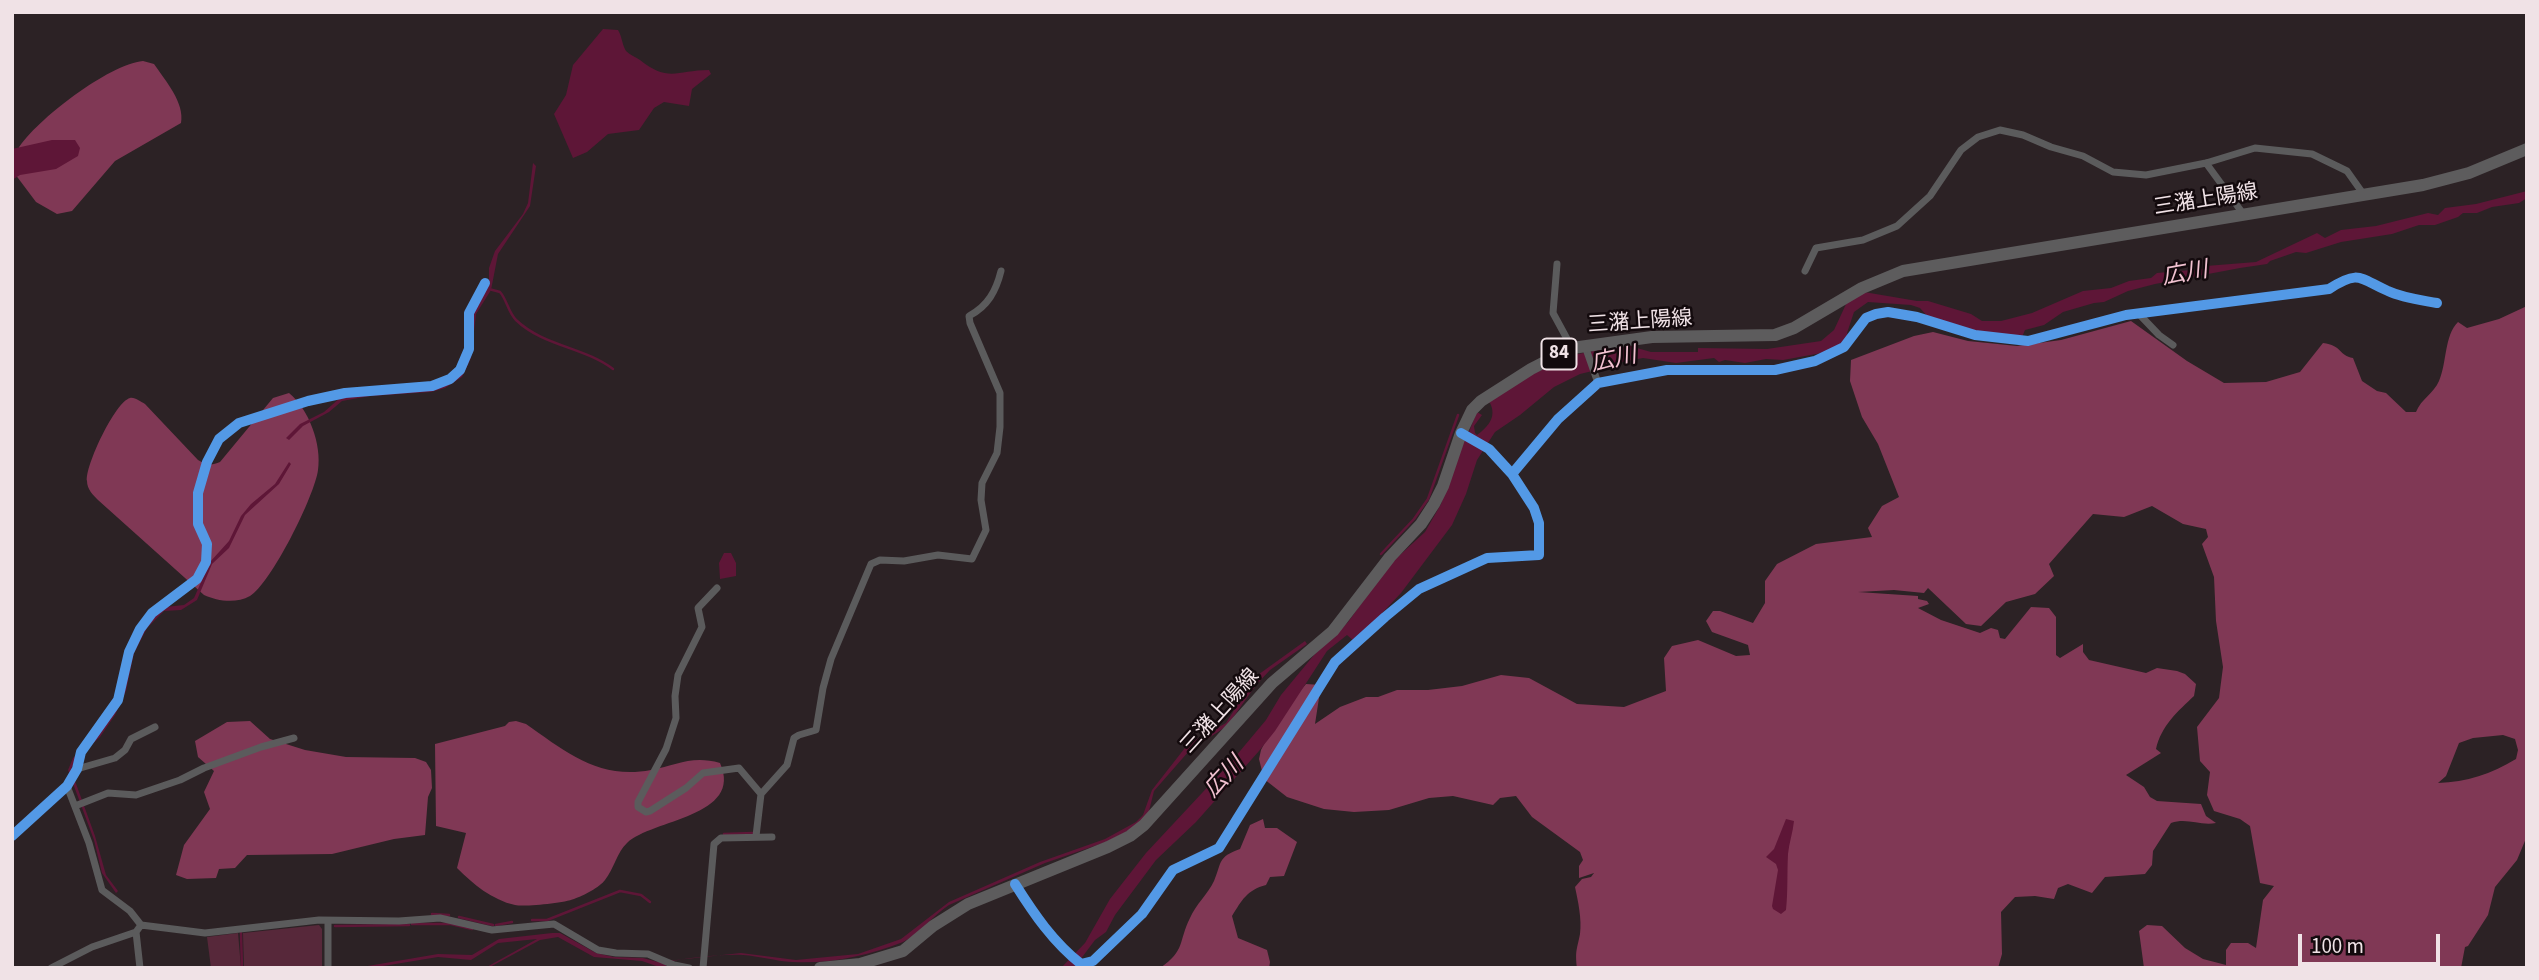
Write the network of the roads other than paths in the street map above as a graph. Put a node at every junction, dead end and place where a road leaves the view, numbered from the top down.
1 (2527, 149) edge
2 (2206, 163) junction
3 (2364, 195) junction
4 (2244, 215) junction
5 (1557, 264) dead end
6 (1000, 271) dead end
7 (1804, 271) dead end
8 (485, 284) dead end
9 (2437, 303) dead end
10 (2138, 313) junction
11 (2173, 345) dead end
12 (1581, 349) junction
13 (1598, 383) junction
14 (1464, 435) junction
15 (1512, 474) junction
16 (717, 588) dead end
17 (155, 727) dead end
18 (294, 738) dead end
19 (72, 777) junction
20 (761, 794) junction
21 (79, 804) junction
22 (12, 836) edge
23 (756, 836) junction
24 (772, 838) dead end
25 (1015, 884) junction
26 (328, 921) junction
27 (141, 925) junction
28 (136, 932) junction
29 (703, 961) edge
30 (861, 966) edge
31 (51, 968) edge
32 (140, 968) edge
33 (328, 968) edge
34 (689, 968) edge
35 (820, 968) edge

1 - 3 main road, 三潴上陽線 / 84
2 - 3 street
2 - 4 street
2 - 7 street
3 - 4 main road, 三潴上陽線 / 84
4 - 12 main road, 三潴上陽線 / 84
5 - 12 street
6 - 20 street
8 - 19 street
9 - 10 street
10 - 11 street
10 - 13 street
12 - 13 street
12 - 14 main road, 三潴上陽線 / 84
13 - 15 street
14 - 15 street
14 - 25 main road, 三潴上陽線 / 84
15 - 25 street
16 - 20 street
17 - 19 street
18 - 21 street
19 - 21 street
19 - 22 street
20 - 23 street
21 - 27 street
23 - 24 street
23 - 29 street
25 - 30 main road, 三潴上陽線 / 84
26 - 27 street
26 - 33 street
26 - 34 street
27 - 28 street
28 - 31 street
28 - 32 street
30 - 35 main road, 三潴上陽線 / 84

